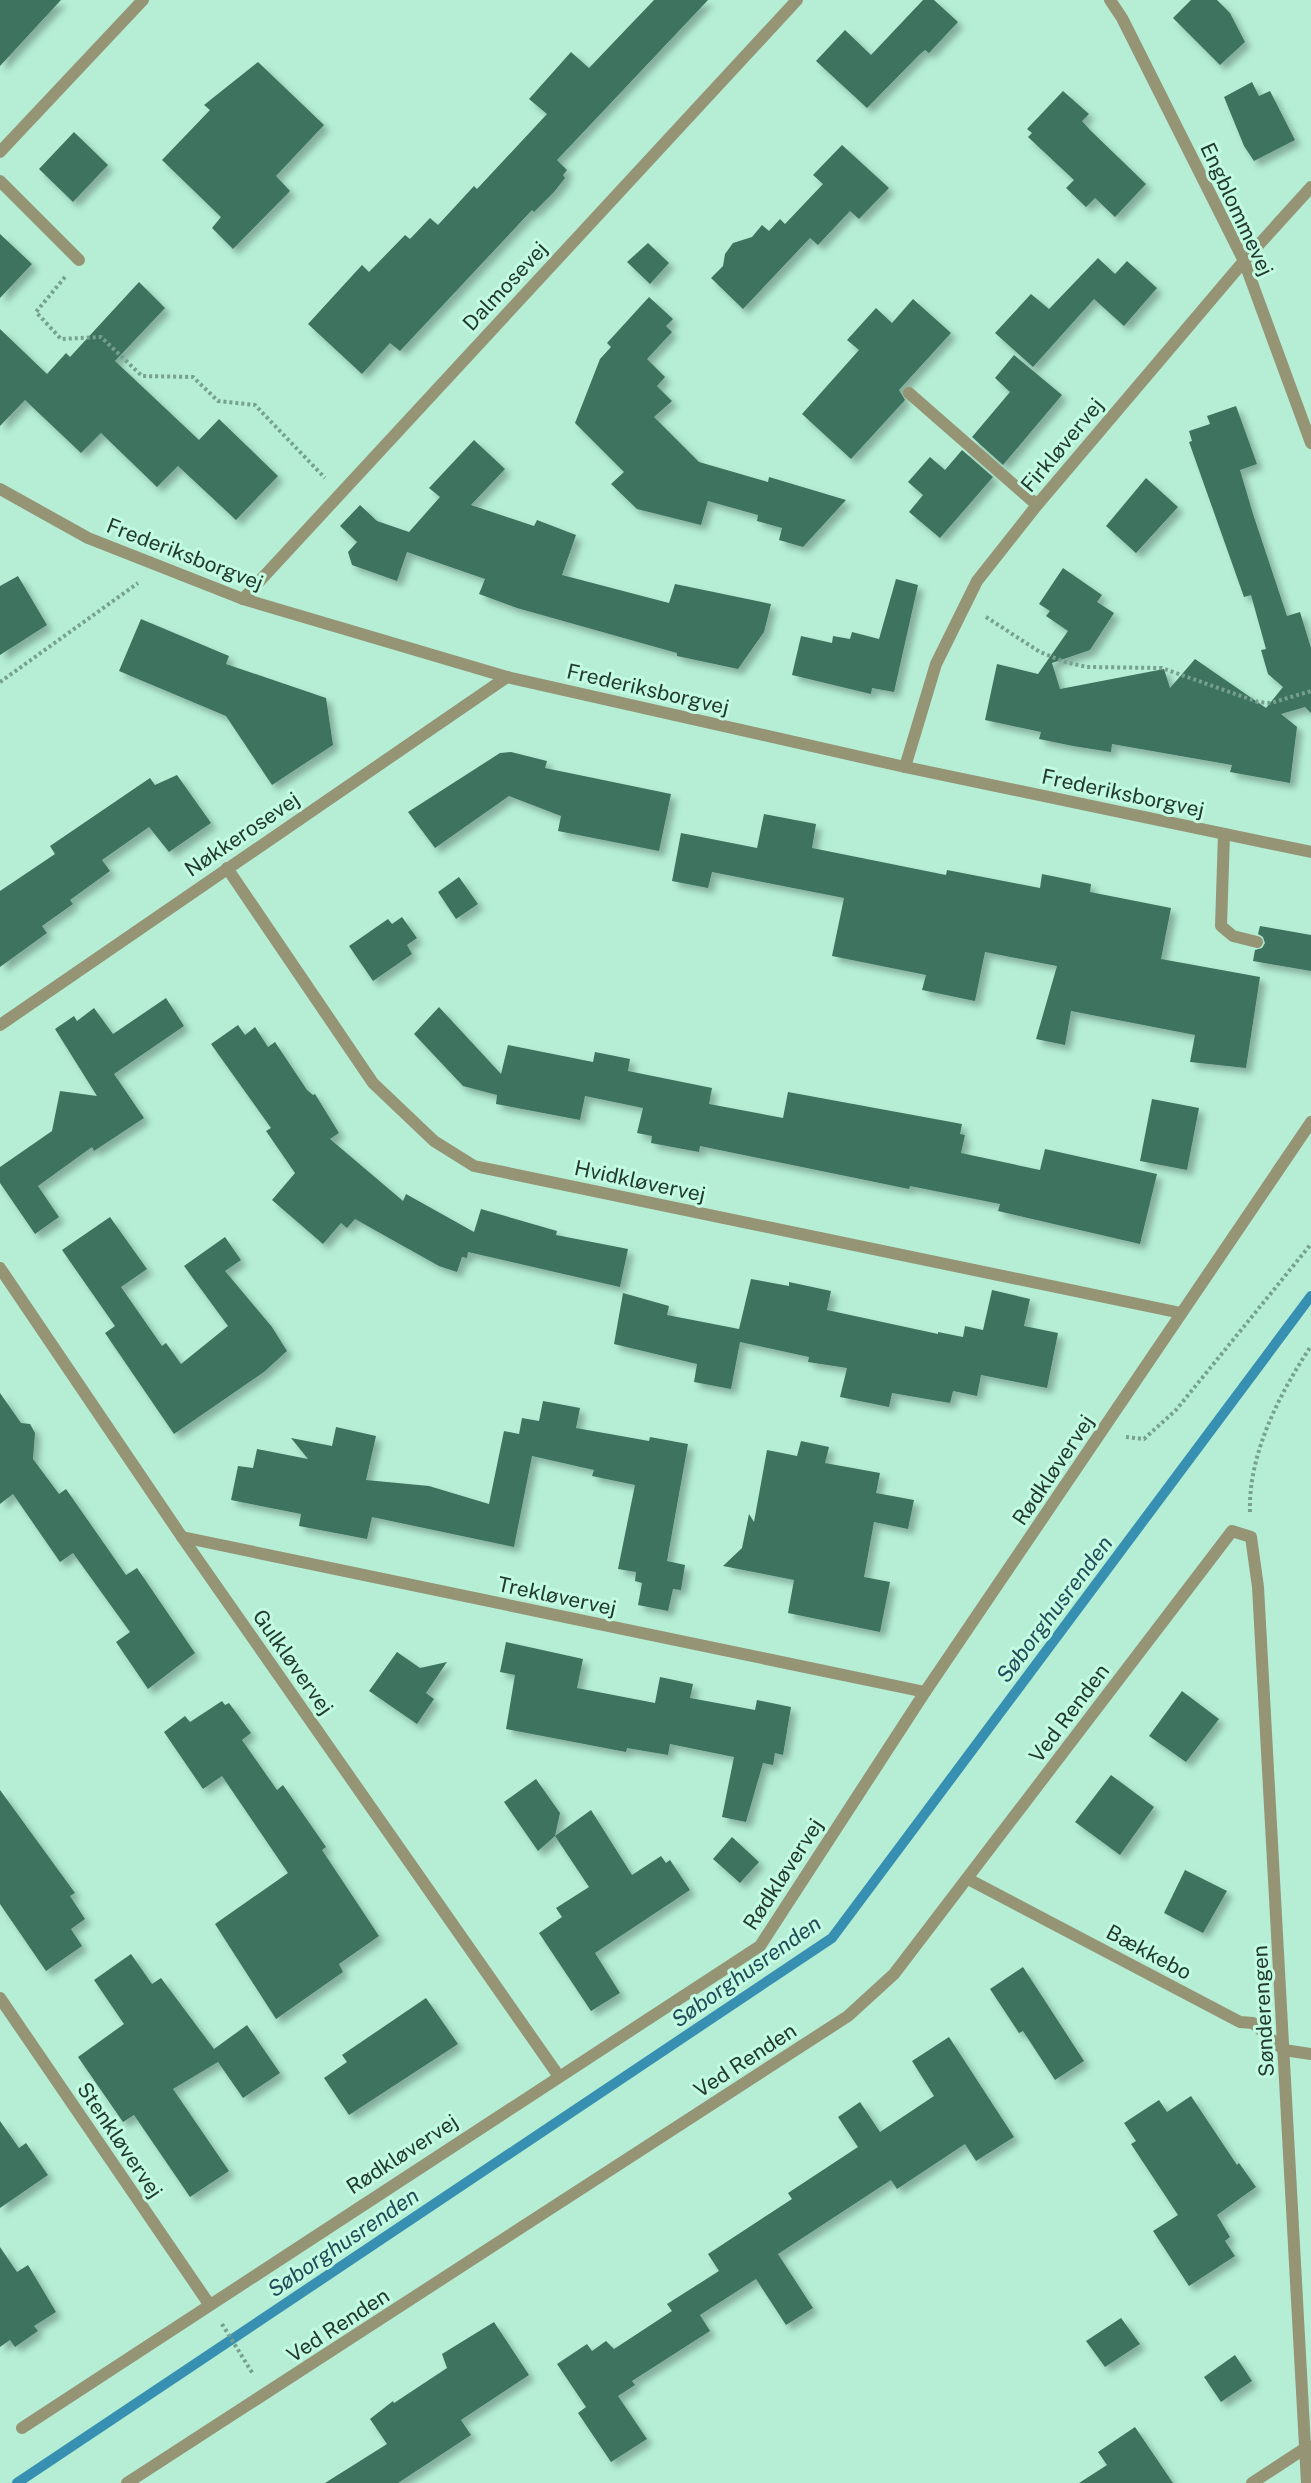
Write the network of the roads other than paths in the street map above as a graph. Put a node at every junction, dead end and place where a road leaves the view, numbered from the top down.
1 (142, 0) edge
2 (797, 0) edge
3 (1110, 0) edge
4 (0, 152) edge
5 (0, 180) edge
6 (1311, 187) edge
7 (79, 260) road end
8 (1244, 261) junction
9 (909, 393) dead end
10 (1311, 443) edge
11 (0, 489) edge
12 (1037, 505) junction
13 (243, 599) junction
14 (507, 677) junction
15 (905, 767) junction
16 (1224, 834) junction
17 (1311, 852) edge
18 (227, 868) junction
19 (1257, 942) dead end
20 (0, 1024) edge
21 (1311, 1122) edge
22 (0, 1268) edge
23 (1180, 1313) junction
24 (182, 1537) junction
25 (1251, 1537) joint
26 (925, 1692) junction
27 (968, 1879) junction
28 (0, 1998) edge
29 (1284, 2050) junction
30 (1311, 2054) edge
31 (558, 2075) junction
32 (209, 2304) junction
33 (22, 2428) dead end
34 (1309, 2447) edge
35 (127, 2483) edge
36 (1252, 2483) edge
37 (1307, 2483) edge

1 - 4 street
2 - 13 street, Dalmosevej
3 - 8 street, Engblommevej
5 - 7 street
6 - 8 street, Firkløvervej
8 - 10 street, Engblommevej
8 - 12 street, Firkløvervej
9 - 12 street
11 - 13 street, Frederiksborgvej
12 - 15 street, Firkløvervej
13 - 14 street, Frederiksborgvej
14 - 15 street, Frederiksborgvej
14 - 18 street, Nøkkerosevej
15 - 16 street, Frederiksborgvej
16 - 17 street, Frederiksborgvej
16 - 19 street
18 - 20 street, Nøkkerosevej
18 - 23 street, Hvidkløvervej
21 - 23 street, Rødkløvervej
22 - 24 street, Gulkløvervej
23 - 26 street, Rødkløvervej
24 - 26 street, Trekløvervej
24 - 31 street, Gulkløvervej
25 - 27 street, Ved Renden
25 - 29 street, Sønderengen
26 - 31 street, Rødkløvervej
27 - 29 street, Bækkebo
27 - 35 street, Ved Renden
28 - 32 street, Stenkløvervej
29 - 30 street
29 - 34 street, Sønderengen
31 - 32 street, Rødkløvervej
32 - 33 street, Rødkløvervej
34 - 36 street
34 - 37 street, Sønderengen

